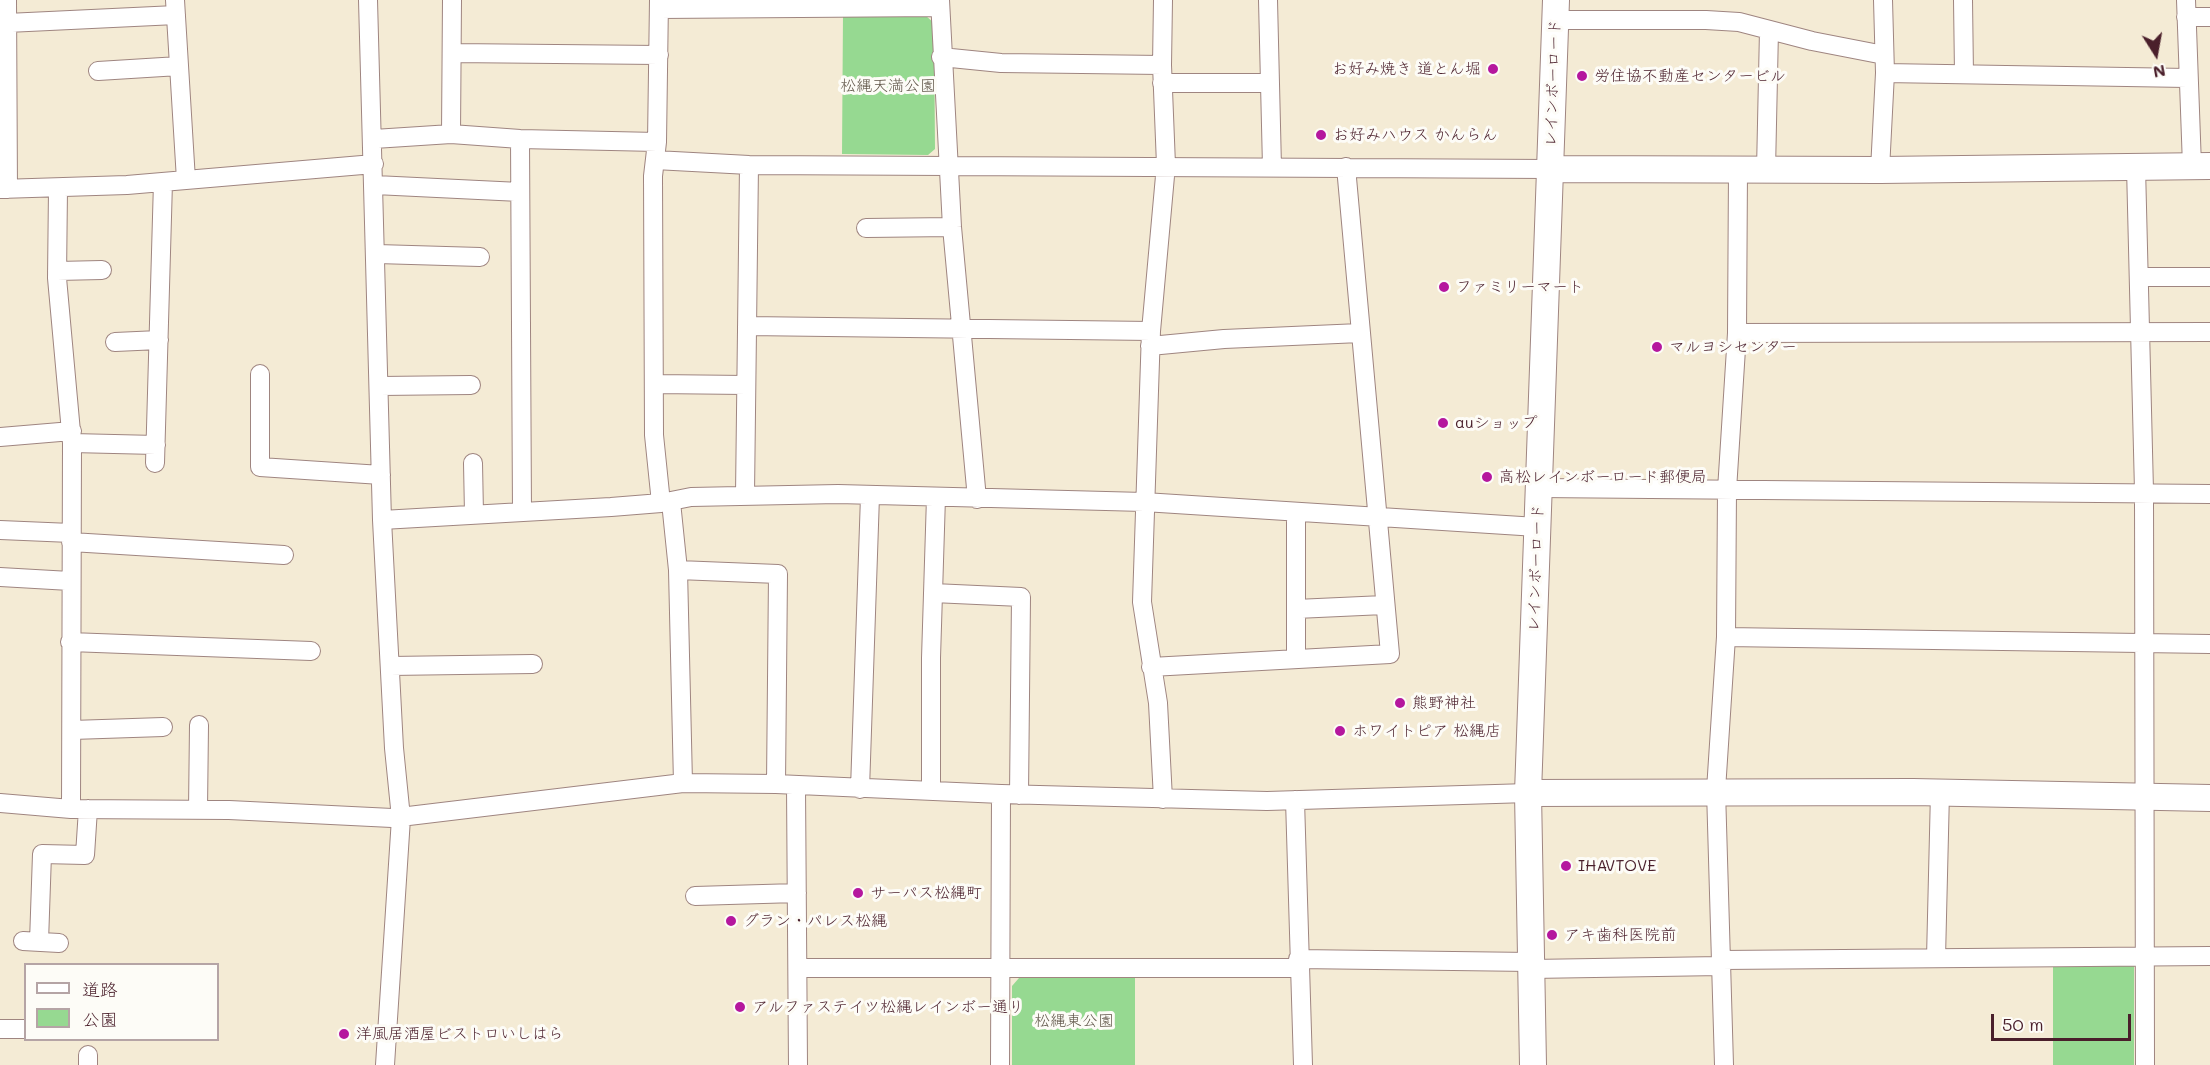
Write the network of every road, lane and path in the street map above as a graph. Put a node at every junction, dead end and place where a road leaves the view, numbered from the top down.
1 (7, 0) edge
2 (368, 0) edge
3 (452, 0) edge
4 (1163, 0) edge
5 (1268, 0) edge
6 (1882, 0) edge
7 (1963, 0) edge
8 (659, 4) edge
9 (940, 4) edge
10 (176, 8) edge
11 (2186, 8) edge
12 (1556, 10) edge
13 (2210, 17) edge
14 (7, 22) junction
15 (1768, 30) junction
16 (4, 53) edge
17 (452, 53) junction
18 (658, 55) junction
19 (941, 57) junction
20 (1884, 64) junction
21 (1161, 65) junction
22 (179, 66) junction
23 (98, 71) dead end
24 (1964, 74) junction
25 (2187, 78) junction
26 (1162, 83) junction
27 (1270, 83) junction
28 (451, 134) junction
29 (374, 139) junction
30 (520, 140) junction
31 (656, 151) junction
32 (375, 164) junction
33 (948, 164) junction
34 (749, 165) junction
35 (1166, 165) junction
36 (1272, 166) junction
37 (2201, 166) edge
38 (1346, 167) junction
39 (2136, 167) junction
40 (1550, 169) junction
41 (1738, 170) junction
42 (1766, 170) junction
43 (1880, 170) junction
44 (186, 180) junction
45 (163, 182) junction
46 (375, 185) junction
47 (4, 189) edge
48 (58, 189) junction
49 (520, 192) junction
50 (952, 227) junction
51 (867, 228) dead end
52 (377, 254) junction
53 (480, 257) dead end
54 (102, 270) dead end
55 (57, 272) junction
56 (2139, 277) junction
57 (2210, 277) edge
58 (747, 326) junction
59 (962, 330) junction
60 (2139, 332) junction
61 (2210, 332) edge
62 (1360, 333) junction
63 (1737, 333) junction
64 (1150, 338) junction
65 (159, 340) junction
66 (115, 342) dead end
67 (260, 374) dead end
68 (655, 384) junction
69 (471, 385) dead end
70 (746, 385) junction
71 (380, 386) junction
72 (0, 437) edge
73 (72, 437) junction
74 (473, 463) dead end
75 (381, 475) junction
76 (1539, 488) junction
77 (1727, 490) junction
78 (2144, 492) junction
79 (745, 494) junction
80 (2210, 494) edge
81 (870, 496) junction
82 (936, 497) junction
83 (977, 499) junction
84 (666, 502) junction
85 (1144, 502) junction
86 (522, 512) junction
87 (1296, 512) junction
88 (474, 514) junction
89 (1379, 516) junction
90 (382, 520) junction
91 (1538, 527) junction
92 (0, 530) edge
93 (71, 538) junction
94 (284, 555) dead end
95 (678, 570) junction
96 (0, 577) edge
97 (70, 580) junction
98 (933, 593) junction
99 (1384, 605) junction
100 (1296, 609) junction
101 (1725, 637) junction
102 (70, 642) junction
103 (2210, 644) edge
104 (2145, 645) junction
105 (311, 651) dead end
106 (1296, 658) junction
107 (533, 664) dead end
108 (390, 666) junction
109 (1151, 667) junction
110 (199, 725) dead end
111 (163, 727) dead end
112 (72, 730) junction
113 (683, 783) junction
114 (776, 784) junction
115 (795, 787) junction
116 (860, 789) junction
117 (931, 790) junction
118 (1716, 790) junction
119 (1941, 792) junction
120 (1528, 793) junction
121 (1010, 794) junction
122 (2143, 797) junction
123 (2210, 798) edge
124 (1163, 799) junction
125 (1295, 800) junction
126 (0, 803) edge
127 (80, 809) junction
128 (198, 810) junction
129 (401, 818) junction
130 (797, 892) junction
131 (695, 896) dead end
132 (59, 943) dead end
133 (2144, 956) junction
134 (2210, 956) edge
135 (1936, 958) junction
136 (1721, 963) junction
137 (1298, 964) junction
138 (1531, 965) junction
139 (1000, 968) junction
140 (798, 969) junction
141 (0, 1029) edge
142 (24, 1029) edge
143 (386, 1065) edge
144 (798, 1065) edge
145 (1000, 1065) edge
146 (1303, 1065) edge
147 (1533, 1065) edge
148 (1724, 1065) edge
149 (2145, 1065) edge

1 - 14 street
2 - 29 street
3 - 17 street
4 - 21 street
5 - 27 street
6 - 20 street
7 - 24 street
8 - 9 street
8 - 18 street
9 - 19 street
10 - 14 street
10 - 22 street
11 - 13 street
11 - 25 street
12 - 15 street
12 - 40 street, レインボーロード
14 - 16 street
15 - 20 street
15 - 42 street
16 - 47 street
17 - 18 street
17 - 28 street
18 - 31 street
19 - 21 street
19 - 33 street
20 - 24 street
20 - 43 street
21 - 26 street
22 - 23 street
22 - 44 street
24 - 25 street
25 - 37 street
26 - 27 street
26 - 35 street
27 - 36 street
28 - 29 street
28 - 30 street
29 - 32 street
30 - 31 street
30 - 49 street
31 - 34 street
31 - 68 street
32 - 44 street
32 - 46 street
33 - 34 street
33 - 35 street
33 - 50 street
34 - 58 street
35 - 36 street
35 - 64 street
36 - 38 street
37 - 39 street
38 - 40 street
38 - 62 street
39 - 43 street
39 - 56 street
40 - 41 street
40 - 76 street, レインボーロード
41 - 42 street
41 - 63 street
42 - 43 street
44 - 45 street
45 - 48 street
45 - 65 street
46 - 49 street
46 - 52 street
47 - 48 street
48 - 55 street
49 - 86 street
50 - 51 street
50 - 59 street
52 - 53 street
52 - 71 street
54 - 55 street
55 - 73 street
56 - 57 street
56 - 60 street
58 - 59 street
58 - 70 street
59 - 64 street
59 - 83 street
60 - 61 street
60 - 63 street
60 - 78 street
62 - 64 street
62 - 89 street
63 - 77 street
64 - 85 street
65 - 66 street
65 - 73 street
67 - 75 street
68 - 70 street
68 - 84 street
69 - 71 street
70 - 79 street
71 - 75 street
72 - 73 street
73 - 93 street
74 - 88 street
75 - 90 street
76 - 77 street
76 - 91 street, レインボーロード
77 - 78 street
77 - 101 street
78 - 80 street
78 - 104 street
79 - 81 street
79 - 84 street
81 - 82 street
81 - 116 street
82 - 83 street
82 - 98 street
83 - 85 street
84 - 86 street
84 - 95 street
85 - 87 street
85 - 109 street
86 - 88 street
87 - 89 street
87 - 100 street
88 - 90 street
89 - 91 street
89 - 99 street
90 - 108 street
91 - 120 street, レインボーロード
92 - 93 street
93 - 94 street
93 - 97 street
95 - 113 street
95 - 114 street
96 - 97 street
97 - 102 street
98 - 117 street
98 - 121 street
99 - 100 street
99 - 106 street
100 - 106 street
101 - 104 street
101 - 118 street
102 - 105 street
102 - 112 street
103 - 104 street
104 - 122 street
106 - 109 street
107 - 108 street
108 - 129 street
109 - 124 street
110 - 128 street
111 - 112 street
112 - 127 street
113 - 114 street
113 - 129 street
114 - 115 street
115 - 116 street
115 - 130 street
116 - 117 street
117 - 121 street
118 - 119 street
118 - 120 street
118 - 136 street
119 - 122 street
119 - 135 street
120 - 125 street
120 - 138 street, レインボーロード
121 - 124 street
121 - 139 street
122 - 123 street
122 - 133 street
124 - 125 street
125 - 137 street
126 - 127 street
127 - 128 street
127 - 132 street
128 - 129 street
129 - 143 street
130 - 131 street
130 - 140 street
133 - 134 street
133 - 135 street
133 - 149 street
135 - 136 street
136 - 138 street
136 - 148 street
137 - 138 street
137 - 139 street
137 - 146 street
138 - 147 street, レインボーロード
139 - 140 street
139 - 145 street
140 - 144 street
141 - 142 street

